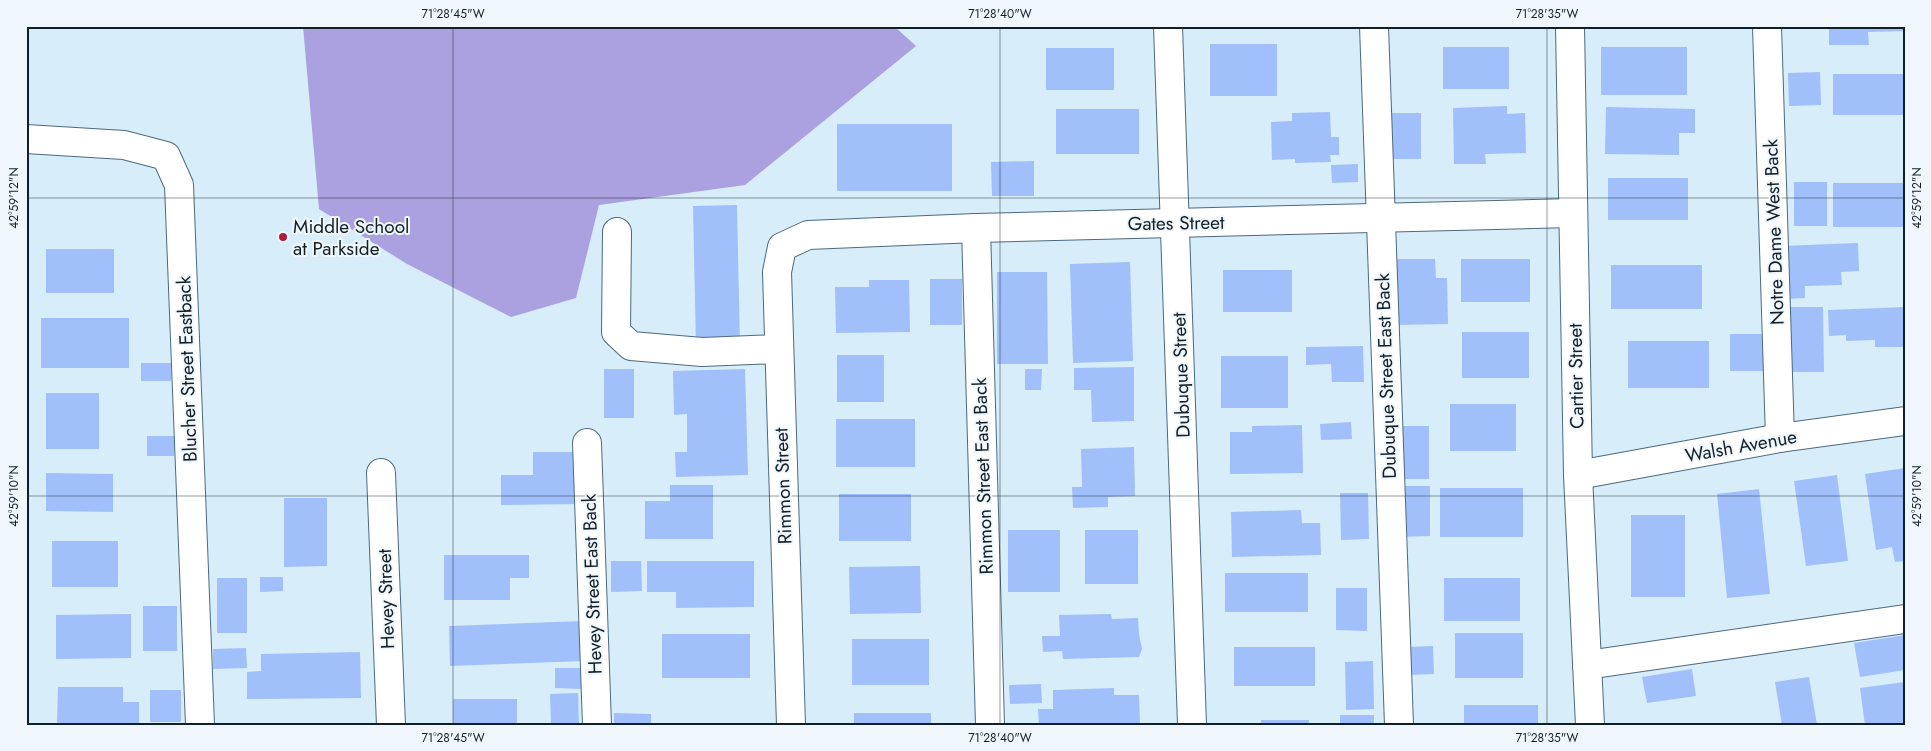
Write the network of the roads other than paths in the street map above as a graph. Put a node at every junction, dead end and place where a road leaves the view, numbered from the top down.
1 (1168, 26) edge
2 (1374, 26) edge
3 (1570, 26) edge
4 (1767, 26) edge
5 (26, 140) edge
6 (1573, 213) junction
7 (1380, 219) junction
8 (1175, 223) junction
9 (976, 228) junction
10 (617, 232) dead end
11 (782, 247) joint
12 (779, 349) junction
13 (1905, 421) edge
14 (1780, 438) junction
15 (587, 443) dead end
16 (381, 473) dead end
17 (1578, 476) junction
18 (1905, 619) edge
19 (1587, 665) junction
20 (200, 725) edge
21 (391, 725) edge
22 (596, 725) edge
23 (790, 725) edge
24 (990, 725) edge
25 (1192, 725) edge
26 (1399, 725) edge
27 (1590, 725) edge

1 - 8 street, Dubuque Street
2 - 7 street, Dubuque Street East Back
3 - 6 street, Cartier Street
4 - 14 street, Notre Dame West Back
5 - 20 street, Blucher Street Eastback
6 - 7 street, Gates Street
6 - 17 street, Cartier Street
7 - 8 street, Gates Street
7 - 26 street, Dubuque Street East Back
8 - 9 street, Gates Street
8 - 25 street, Dubuque Street
9 - 11 street, Gates Street
9 - 24 street, Rimmon Street East Back
10 - 12 street
11 - 12 street, Rimmon Street
12 - 23 street, Rimmon Street
13 - 14 street, Walsh Avenue
14 - 17 street, Walsh Avenue
15 - 22 street, Hevey Street East Back
16 - 21 street, Hevey Street
17 - 19 street, Cartier Street
18 - 19 street
19 - 27 street, Cartier Street

